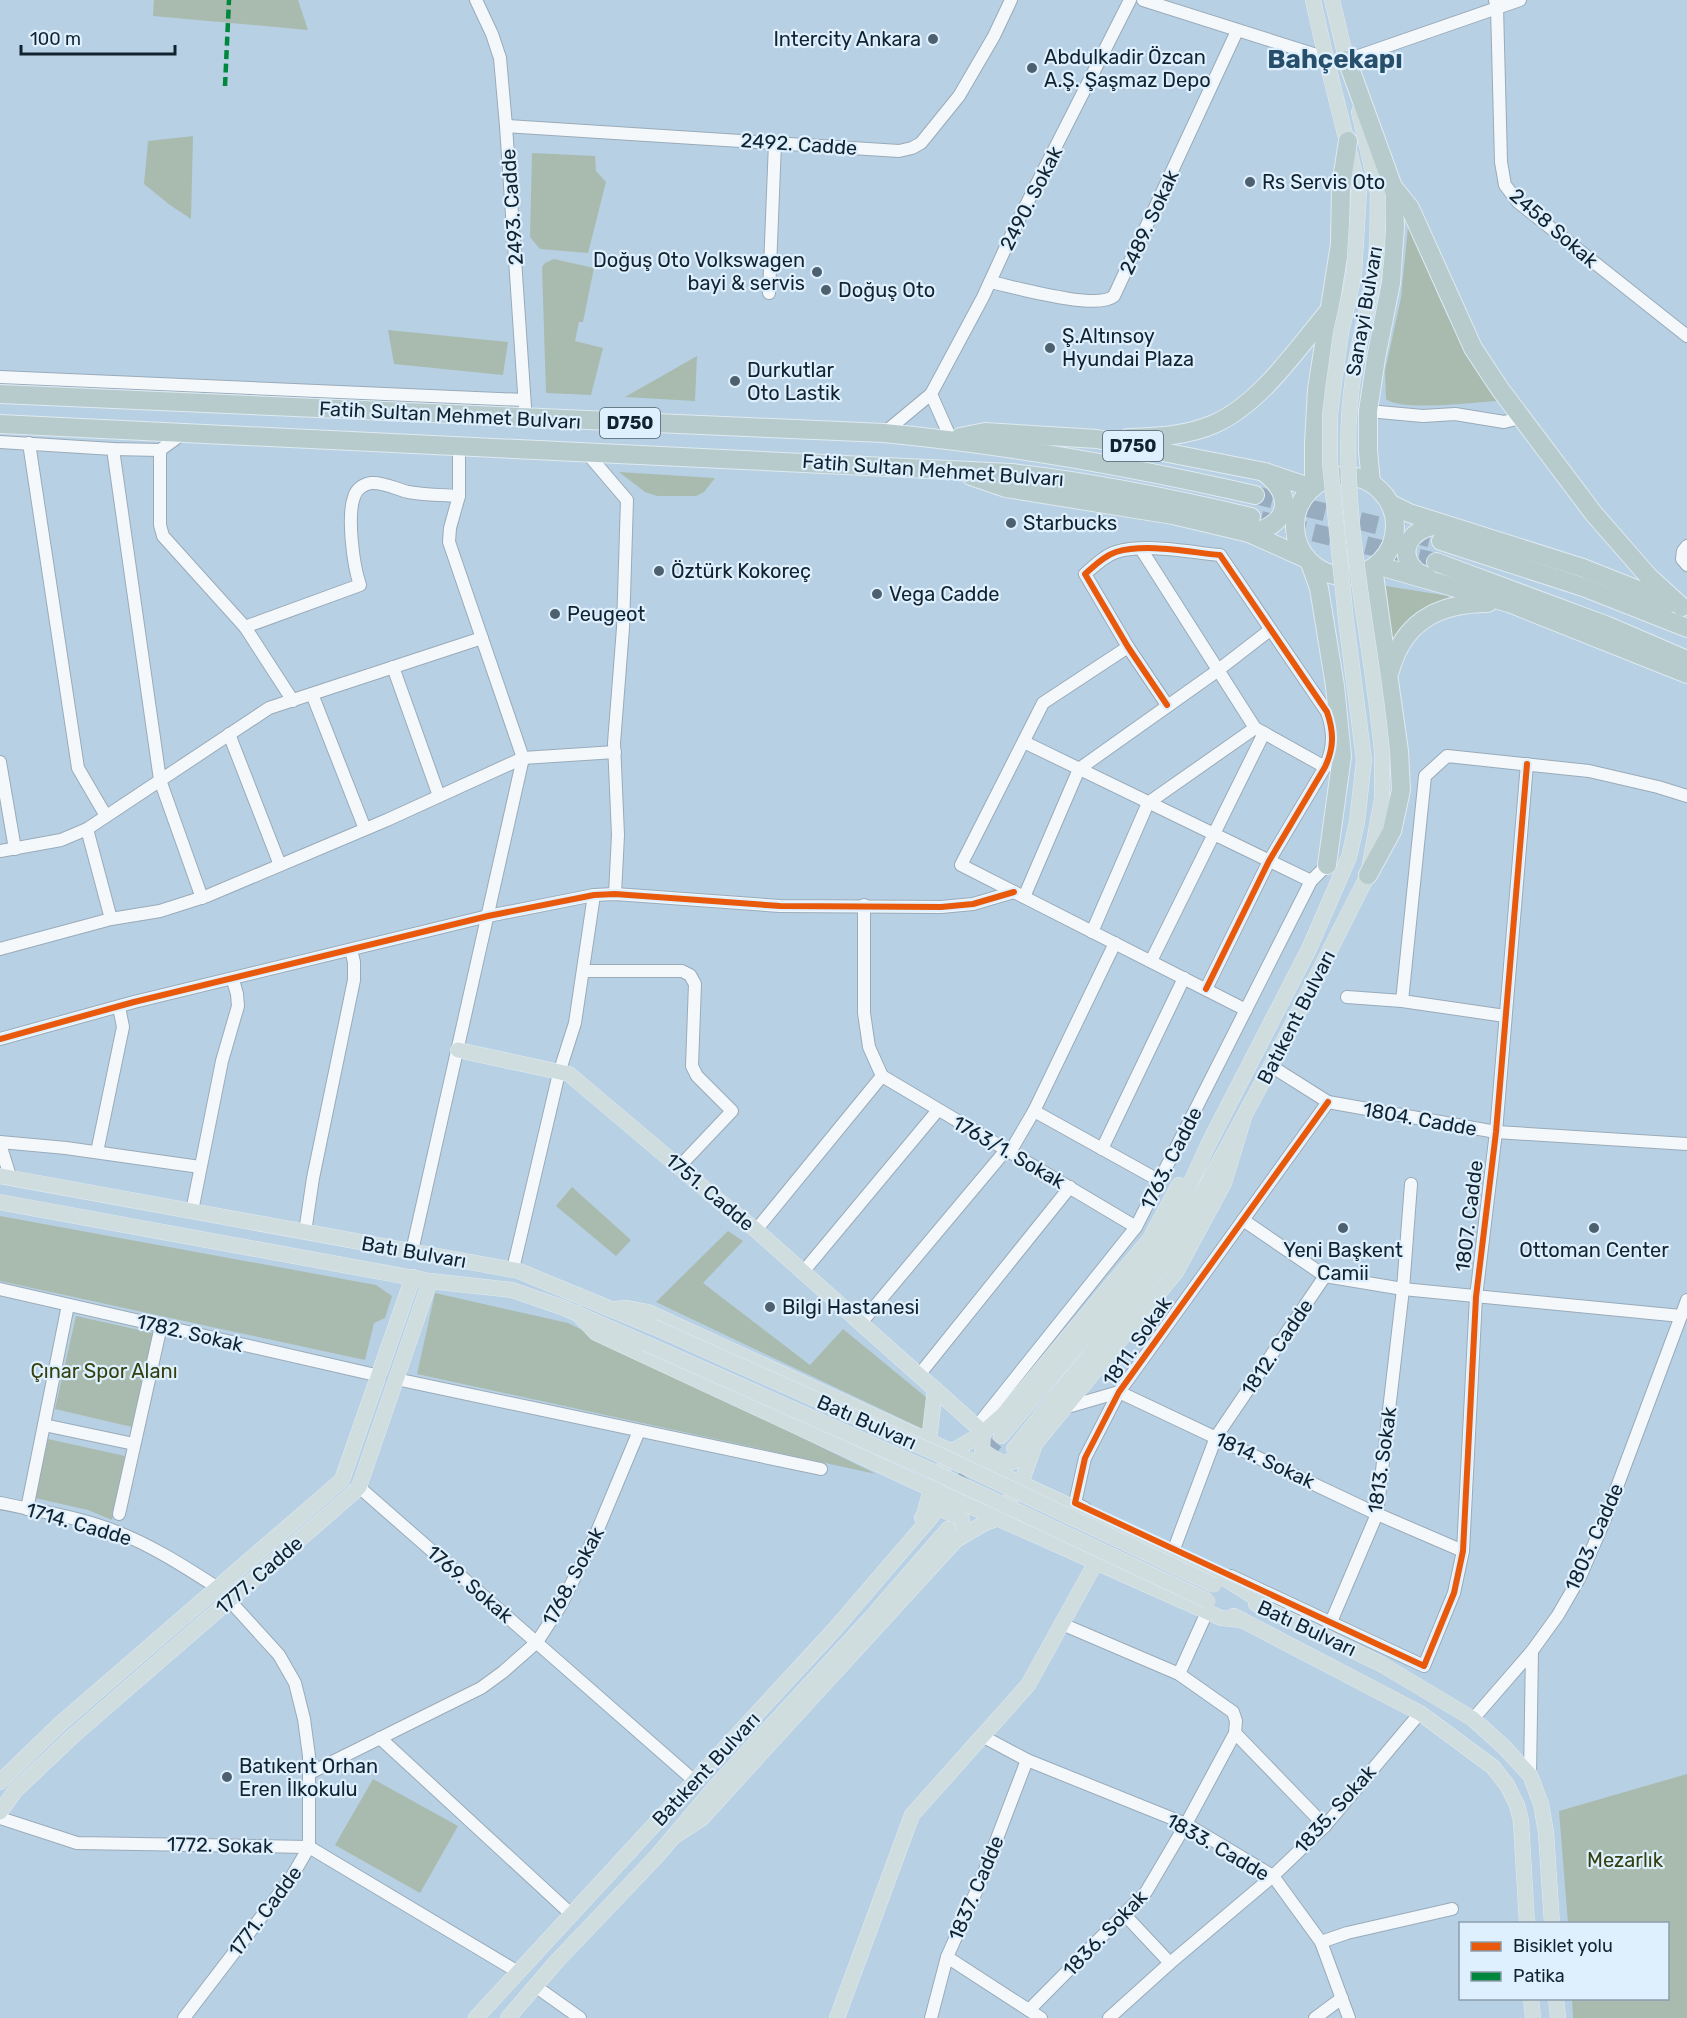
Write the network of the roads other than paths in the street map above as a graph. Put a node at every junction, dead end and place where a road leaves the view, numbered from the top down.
1 (476, 0) edge
2 (1011, 0) edge
3 (1130, 0) edge
4 (1313, 0) edge
5 (1332, 0) edge
6 (1520, 0) edge
7 (1148, 1) edge
8 (1496, 4) edge
9 (1237, 31) junction
10 (1326, 58) junction
11 (1347, 60) junction
12 (506, 126) junction
13 (1348, 141) junction
14 (775, 143) junction
15 (1386, 190) junction
16 (990, 282) junction
17 (769, 293) dead end
18 (1329, 311) junction
19 (1687, 336) edge
20 (0, 377) edge
21 (0, 394) edge
22 (931, 394) junction
23 (525, 409) junction
24 (1368, 411) junction
25 (1520, 418) junction
26 (0, 424) edge
27 (186, 432) junction
28 (884, 433) junction
29 (1368, 433) junction
30 (1314, 435) junction
31 (1097, 439) junction
32 (951, 440) junction
33 (0, 442) edge
34 (29, 443) junction
35 (459, 447) junction
36 (113, 449) junction
37 (160, 450) junction
38 (586, 452) junction
39 (1265, 472) junction
40 (1371, 483) junction
41 (1313, 487) junction
42 (1256, 495) tunnel mouth
43 (459, 496) junction
44 (1390, 504) junction
45 (1335, 518) joint
46 (1353, 519) joint
47 (1250, 525) junction
48 (1458, 528) junction
49 (1441, 541) tunnel mouth
50 (1687, 546) edge
51 (1141, 549) junction
52 (1309, 561) junction
53 (1436, 562) tunnel mouth
54 (1687, 565) edge
55 (1375, 567) junction
56 (1442, 583) junction
57 (1509, 603) junction
58 (1684, 609) edge
59 (245, 627) junction
60 (1687, 628) edge
61 (1270, 630) junction
62 (482, 638) junction
63 (1128, 648) junction
64 (1687, 660) edge
65 (393, 667) junction
66 (1217, 670) junction
67 (1687, 674) edge
68 (1388, 679) junction
69 (312, 694) junction
70 (292, 700) junction
71 (1167, 705) junction
72 (1260, 731) junction
73 (229, 734) junction
74 (1024, 741) junction
75 (615, 752) junction
76 (523, 758) junction
77 (0, 762) edge
78 (1527, 764) junction
79 (1325, 767) junction
80 (1078, 769) junction
81 (160, 780) junction
82 (439, 796) junction
83 (1687, 796) edge
84 (1148, 803) junction
85 (106, 816) junction
86 (1357, 822) junction
87 (87, 829) junction
88 (365, 829) junction
89 (1214, 834) junction
90 (15, 849) junction
91 (0, 851) edge
92 (1269, 861) junction
93 (280, 865) junction
94 (1327, 865) junction
95 (1368, 875) junction
96 (1311, 881) junction
97 (615, 894) junction
98 (1019, 894) junction
99 (594, 895) junction
100 (202, 898) junction
101 (864, 905) junction
102 (488, 916) junction
103 (111, 919) junction
104 (1092, 932) junction
105 (1115, 943) junction
106 (0, 949) edge
107 (351, 950) junction
108 (1151, 961) junction
109 (584, 970) junction
110 (1184, 978) junction
111 (233, 980) junction
112 (1206, 989) junction
113 (1347, 997) dead end
114 (1402, 1000) junction
115 (118, 1007) junction
116 (1246, 1010) junction
117 (1505, 1016) junction
118 (0, 1039) edge
119 (458, 1050) junction
120 (1271, 1066) junction
121 (559, 1073) junction
122 (882, 1076) junction
123 (1328, 1102) junction
124 (938, 1110) junction
125 (1034, 1111) junction
126 (1244, 1117) junction
127 (1496, 1132) junction
128 (0, 1143) edge
129 (1209, 1143) junction
130 (1687, 1144) edge
131 (1102, 1149) junction
132 (1008, 1151) junction
133 (97, 1152) junction
134 (200, 1167) junction
135 (679, 1167) junction
136 (5, 1177) edge
137 (1160, 1181) junction
138 (1411, 1184) dead end
139 (1070, 1187) junction
140 (0, 1202) edge
141 (192, 1211) junction
142 (1243, 1220) junction
143 (1136, 1227) junction
144 (756, 1230) junction
145 (305, 1232) junction
146 (412, 1251) junction
147 (513, 1269) junction
148 (803, 1272) junction
149 (1325, 1276) junction
150 (413, 1277) junction
151 (430, 1281) junction
152 (0, 1289) edge
153 (1403, 1289) junction
154 (1476, 1297) junction
155 (1687, 1300) edge
156 (68, 1305) junction
157 (614, 1309) junction
158 (577, 1313) junction
159 (1681, 1316) junction
160 (861, 1323) junction
161 (161, 1326) junction
162 (919, 1375) junction
163 (380, 1376) junction
164 (396, 1378) junction
165 (935, 1389) junction
166 (1119, 1392) junction
167 (1064, 1408) junction
168 (44, 1425) junction
169 (980, 1429) junction
170 (639, 1431) junction
171 (1001, 1436) tunnel mouth
172 (1216, 1437) junction
173 (929, 1440) junction
174 (134, 1444) junction
175 (1014, 1449) tunnel mouth
176 (953, 1451) junction
177 (1032, 1451) junction
178 (821, 1469) dead end
179 (1021, 1483) junction
180 (359, 1487) junction
181 (931, 1488) junction
182 (0, 1503) edge
183 (27, 1509) junction
184 (119, 1514) dead end
185 (1377, 1514) junction
186 (928, 1516) junction
187 (998, 1518) junction
188 (948, 1529) dead end
189 (964, 1535) junction
190 (1174, 1549) junction
191 (1463, 1551) junction
192 (1096, 1562) junction
193 (218, 1588) junction
194 (230, 1601) junction
195 (1207, 1606) junction
196 (1265, 1608) junction
197 (1331, 1622) junction
198 (1062, 1624) junction
199 (537, 1642) junction
200 (1532, 1651) junction
201 (1424, 1665) joint
202 (1179, 1674) junction
203 (1420, 1713) junction
204 (1473, 1719) junction
205 (1235, 1727) junction
206 (982, 1736) junction
207 (380, 1738) junction
208 (1027, 1760) junction
209 (310, 1773) junction
210 (1530, 1775) junction
211 (690, 1777) junction
212 (0, 1782) edge
213 (680, 1798) junction
214 (2, 1804) edge
215 (0, 1818) edge
216 (1186, 1824) junction
217 (1325, 1826) junction
218 (673, 1837) junction
219 (309, 1847) junction
220 (1273, 1876) junction
221 (1452, 1909) dead end
222 (571, 1914) junction
223 (1124, 1914) junction
224 (1527, 1922) edge
225 (1552, 1922) edge
226 (1321, 1942) junction
227 (947, 1957) junction
228 (1170, 1963) junction
229 (518, 1972) junction
230 (535, 1986) junction
231 (1342, 1998) junction
232 (1531, 2000) edge
233 (1556, 2000) edge
234 (1029, 2010) junction
235 (184, 2018) edge
236 (476, 2018) edge
237 (508, 2018) edge
238 (580, 2018) edge
239 (837, 2018) edge
240 (931, 2018) edge
241 (1041, 2018) edge
242 (1109, 2018) edge
243 (1315, 2018) edge
244 (1349, 2018) edge
245 (1533, 2018) edge
246 (1557, 2018) edge

1 - 12 street, 2493. Cadde
2 - 14 street, 2492. Cadde
3 - 16 street, 2490. Sokak
4 - 10 main road, Sanayi Bulvarı
5 - 11 main road
6 - 8 street
7 - 9 street
8 - 11 street
8 - 19 street, 2458 Sokak
9 - 10 street
9 - 16 street, 2489. Sokak
10 - 13 main road, Sanayi Bulvarı
11 - 15 highway
12 - 14 street, 2492. Cadde
12 - 23 street, 2493. Cadde
13 - 18 highway
13 - 45 main road, Sanayi Bulvarı, bridge
14 - 17 street
15 - 24 highway
15 - 25 highway
15 - 46 main road, Sanayi Bulvarı, bridge
16 - 22 street, 2490. Sokak
18 - 30 highway
18 - 31 highway
20 - 23 street
21 - 23 highway, Fatih Sultan Mehmet Bulvarı / D750
22 - 28 street, 2490. Sokak
22 - 32 street
23 - 28 highway, Fatih Sultan Mehmet Bulvarı / D750
24 - 25 street
24 - 29 highway
25 - 58 highway
26 - 27 highway, Fatih Sultan Mehmet Bulvarı / D750
27 - 35 highway, Fatih Sultan Mehmet Bulvarı / D750
27 - 37 street
28 - 32 highway, Fatih Sultan Mehmet Bulvarı / D750
29 - 30 highway
29 - 40 highway
30 - 41 highway
31 - 32 highway, D750
31 - 39 highway, D750
32 - 42 highway, Fatih Sultan Mehmet Bulvarı / D750
33 - 34 street
34 - 36 street
34 - 85 street
35 - 38 highway, Fatih Sultan Mehmet Bulvarı / D750
35 - 43 street
36 - 37 street
36 - 81 street
37 - 59 street
38 - 47 highway, Fatih Sultan Mehmet Bulvarı / D750
38 - 75 street
39 - 41 highway, D750
39 - 47 highway
40 - 41 highway
40 - 44 highway
41 - 52 highway
43 - 59 street
43 - 62 street
44 - 48 highway
44 - 55 highway
45 - 86 main road, Batıkent Bulvarı, bridge
46 - 95 main road, Batıkent Bulvarı, bridge
47 - 52 highway, Fatih Sultan Mehmet Bulvarı
48 - 56 highway
48 - 58 highway
49 - 60 highway
50 - 54 street
51 - 61 street
51 - 63 street
51 - 66 street
52 - 55 highway
52 - 94 highway
53 - 64 highway
55 - 56 highway
55 - 68 highway
56 - 57 highway
57 - 67 highway
57 - 68 highway
59 - 70 street
61 - 66 street
61 - 79 street
62 - 65 street
62 - 76 street
63 - 71 street
63 - 74 street
65 - 69 street
65 - 82 street
66 - 71 street
66 - 72 street
68 - 95 highway
69 - 70 street
69 - 88 street
70 - 73 street
71 - 80 street
72 - 79 street
72 - 84 street
72 - 89 street
73 - 81 street
73 - 93 street
74 - 80 street
74 - 98 street
75 - 76 street
75 - 97 street
76 - 82 street
76 - 102 street
77 - 90 street
78 - 83 street
78 - 114 street
78 - 117 street, 1807. Cadde
79 - 92 street
80 - 84 street
80 - 98 street
81 - 85 street
81 - 100 street
82 - 88 street
84 - 89 street
84 - 104 street
85 - 87 street
86 - 94 main road
86 - 129 main road, Batıkent Bulvarı
87 - 90 street
87 - 103 street
88 - 93 street
89 - 92 street
89 - 108 street
90 - 91 street
92 - 96 street
92 - 112 street
93 - 100 street
94 - 96 street, 1763. Cadde
95 - 120 main road, Batıkent Bulvarı
96 - 116 street, 1763. Cadde
97 - 99 street
97 - 101 street
98 - 101 street
98 - 104 street
99 - 102 street
99 - 109 street
100 - 103 street
101 - 122 street
102 - 107 street
102 - 119 street
103 - 106 street
104 - 105 street
105 - 108 street
105 - 125 street
107 - 111 street
107 - 145 street
108 - 110 street
109 - 121 street
109 - 135 street
110 - 112 street
110 - 131 street
111 - 115 street
111 - 134 street
112 - 116 street
113 - 114 street
114 - 117 street
115 - 118 street
115 - 133 street
116 - 137 street, 1763. Cadde
117 - 127 street, 1807. Cadde
119 - 121 main road, 1751. Cadde
119 - 146 street
120 - 123 street, 1804. Cadde
120 - 126 main road, Batıkent Bulvarı
121 - 135 main road, 1751. Cadde
121 - 147 street
122 - 124 street, 1763/1. Sokak
122 - 144 street
123 - 127 street, 1804. Cadde
123 - 142 street, 1811. Sokak
124 - 132 street, 1763/1. Sokak
124 - 148 street
125 - 131 street
125 - 132 street
126 - 167 main road
126 - 175 main road, Batıkent Bulvarı
127 - 130 street, 1804. Cadde
127 - 154 street, 1807. Cadde
128 - 133 street
128 - 136 street
129 - 169 main road
129 - 171 main road, Batıkent Bulvarı
131 - 137 street
132 - 139 street, 1763/1. Sokak
132 - 160 street
133 - 134 street
134 - 141 street
135 - 144 main road, 1751. Cadde
136 - 141 main road, Batı Bulvarı
137 - 143 street, 1763. Cadde
138 - 153 street, 1813. Sokak
139 - 143 street, 1763/1. Sokak
139 - 162 street
140 - 150 main road, Batı Bulvarı
141 - 145 main road, Batı Bulvarı
142 - 149 street
142 - 166 street, 1811. Sokak
143 - 169 street, 1763. Cadde
144 - 148 main road, 1751. Cadde
145 - 146 main road, Batı Bulvarı
146 - 147 main road, Batı Bulvarı
147 - 157 main road, Batı Bulvarı
148 - 160 main road, 1751. Cadde
149 - 153 street
149 - 172 street, 1812. Cadde
150 - 151 main road, Batı Bulvarı
150 - 163 main road, 1777. Cadde
151 - 158 main road, Batı Bulvarı
151 - 164 main road, 1777. Cadde
152 - 156 street, 1782. Sokak
153 - 154 street
153 - 185 street, 1813. Sokak
154 - 159 street
154 - 191 street, 1807. Cadde
155 - 159 street, 1803. Cadde
156 - 161 street, 1782. Sokak
156 - 168 street
157 - 173 main road
157 - 196 main road, Batı Bulvarı, bridge
158 - 181 main road
158 - 195 main road, Batı Bulvarı, bridge
159 - 200 street, 1803. Cadde
160 - 162 main road, 1751. Cadde
161 - 163 street, 1782. Sokak
161 - 174 street
162 - 165 main road, 1751. Cadde
163 - 193 main road, 1777. Cadde
164 - 170 street
164 - 180 main road, 1777. Cadde
165 - 169 main road, 1751. Cadde
165 - 173 main road
166 - 167 street
166 - 172 street, 1814. Sokak
166 - 190 street, 1811. Sokak
167 - 177 main road
168 - 174 street
168 - 183 street
169 - 176 main road
169 - 177 main road
170 - 178 street
170 - 199 street, 1768. Sokak
172 - 185 street, 1814. Sokak
172 - 190 street, 1812. Cadde
173 - 176 main road
174 - 184 street
176 - 179 main road
176 - 181 main road
177 - 179 main road
179 - 187 main road
179 - 196 main road
180 - 194 main road, 1777. Cadde
180 - 199 street, 1769. Sokak
181 - 186 main road
181 - 187 main road
182 - 183 street, 1714. Cadde
183 - 193 street, 1714. Cadde
185 - 191 street, 1814. Sokak
185 - 197 street, 1813. Sokak
186 - 189 main road
186 - 211 main road
186 - 213 main road, Batıkent Bulvarı
187 - 189 main road
187 - 192 main road
188 - 218 main road, Batıkent Bulvarı
189 - 218 main road
190 - 197 street, 1811. Sokak
191 - 201 street, 1807. Cadde
192 - 195 main road
192 - 198 main road
193 - 194 main road
193 - 212 main road, 1777. Cadde
194 - 209 street, 1771. Cadde
194 - 214 main road, 1777. Cadde
195 - 202 street
195 - 203 main road, Batı Bulvarı
196 - 204 main road, Batı Bulvarı
197 - 201 street, 1811. Sokak
198 - 202 street
198 - 206 main road
199 - 207 street, 1768. Sokak
199 - 211 street, 1769. Sokak
200 - 204 street, 1803. Cadde
200 - 210 street
202 - 205 street
203 - 217 street, 1835. Sokak
203 - 224 main road, Batı Bulvarı
204 - 210 main road, Batı Bulvarı
205 - 216 street, 1836. Sokak
205 - 217 street
206 - 208 street, 1833. Cadde
206 - 239 main road
207 - 209 street, 1768. Sokak
207 - 222 street
208 - 216 street, 1833. Cadde
208 - 227 street, 1837. Cadde
209 - 219 street, 1771. Cadde
210 - 225 main road, Batı Bulvarı
211 - 213 main road
213 - 222 main road, Batıkent Bulvarı
215 - 219 street, 1772. Sokak
216 - 220 street, 1833. Cadde
216 - 223 street, 1836. Sokak
217 - 220 street, 1835. Sokak
218 - 230 main road, Batıkent Bulvarı
219 - 229 street, 1772. Sokak
219 - 235 street, 1771. Cadde
220 - 226 street, 1833. Cadde
220 - 228 street, 1835. Sokak
221 - 226 street
222 - 229 main road, Batıkent Bulvarı
223 - 228 street
223 - 234 street, 1836. Sokak
226 - 231 street, 1833. Cadde
227 - 234 street
227 - 240 street, 1837. Cadde
228 - 242 street, 1835. Sokak
229 - 236 main road, Batıkent Bulvarı
230 - 237 main road, Batıkent Bulvarı
230 - 238 street
231 - 243 street
231 - 244 street, 1833. Cadde
232 - 245 main road
233 - 246 main road
234 - 241 street

